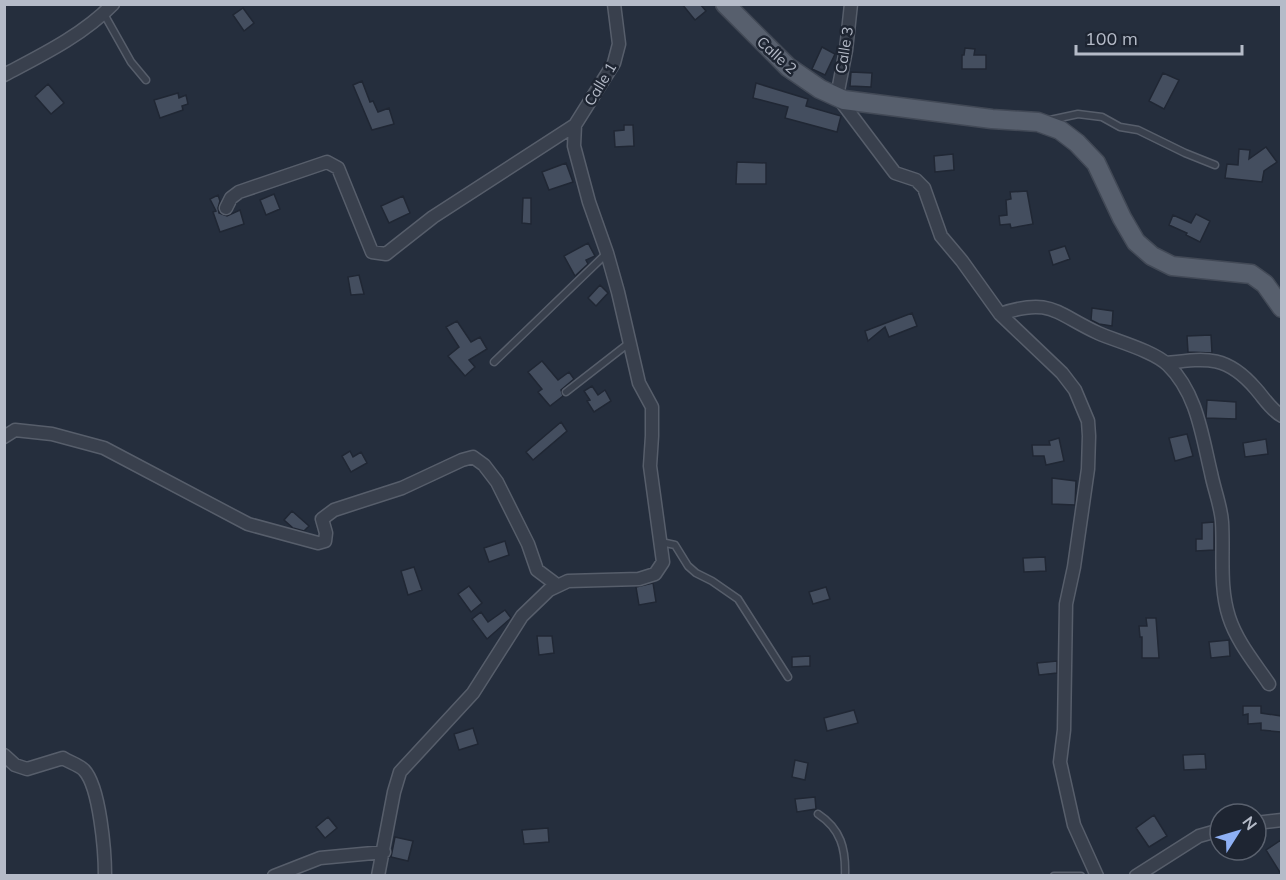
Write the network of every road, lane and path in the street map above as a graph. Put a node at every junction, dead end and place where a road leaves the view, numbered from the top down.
1 (113, 4) edge
2 (614, 4) edge
3 (725, 4) edge
4 (851, 4) edge
5 (104, 14) junction
6 (4, 75) edge
7 (146, 80) dead end
8 (837, 96) junction
9 (1038, 122) junction
10 (575, 125) junction
11 (1215, 165) dead end
12 (226, 208) dead end
13 (607, 253) junction
14 (1281, 308) edge
15 (1000, 314) junction
16 (630, 343) junction
17 (494, 362) dead end
18 (1167, 363) junction
19 (566, 392) dead end
20 (1281, 416) edge
21 (4, 437) edge
22 (661, 542) junction
23 (557, 585) junction
24 (788, 677) dead end
25 (1269, 684) dead end
26 (4, 755) edge
27 (818, 814) dead end
28 (1208, 833) edge
29 (384, 852) junction
30 (105, 876) edge
31 (274, 876) edge
32 (378, 876) edge
33 (845, 876) edge
34 (1054, 876) edge
35 (1081, 876) edge
36 (1097, 876) edge
37 (1136, 876) edge

1 - 5 street
2 - 10 street, Calle 1
3 - 8 main road, Calle 2
4 - 8 street, Calle 3
5 - 6 street
5 - 7 lane
8 - 9 main road, Calle 2
8 - 15 street
9 - 11 lane
9 - 14 main road
10 - 12 street
10 - 13 street
13 - 16 street
13 - 17 lane
15 - 18 street
15 - 36 street
16 - 19 lane
16 - 22 street
18 - 20 street
18 - 25 street
21 - 23 street
22 - 23 street
22 - 24 lane
23 - 29 street
26 - 30 street
27 - 33 lane
28 - 37 street
29 - 31 street
29 - 32 street
34 - 35 lane

